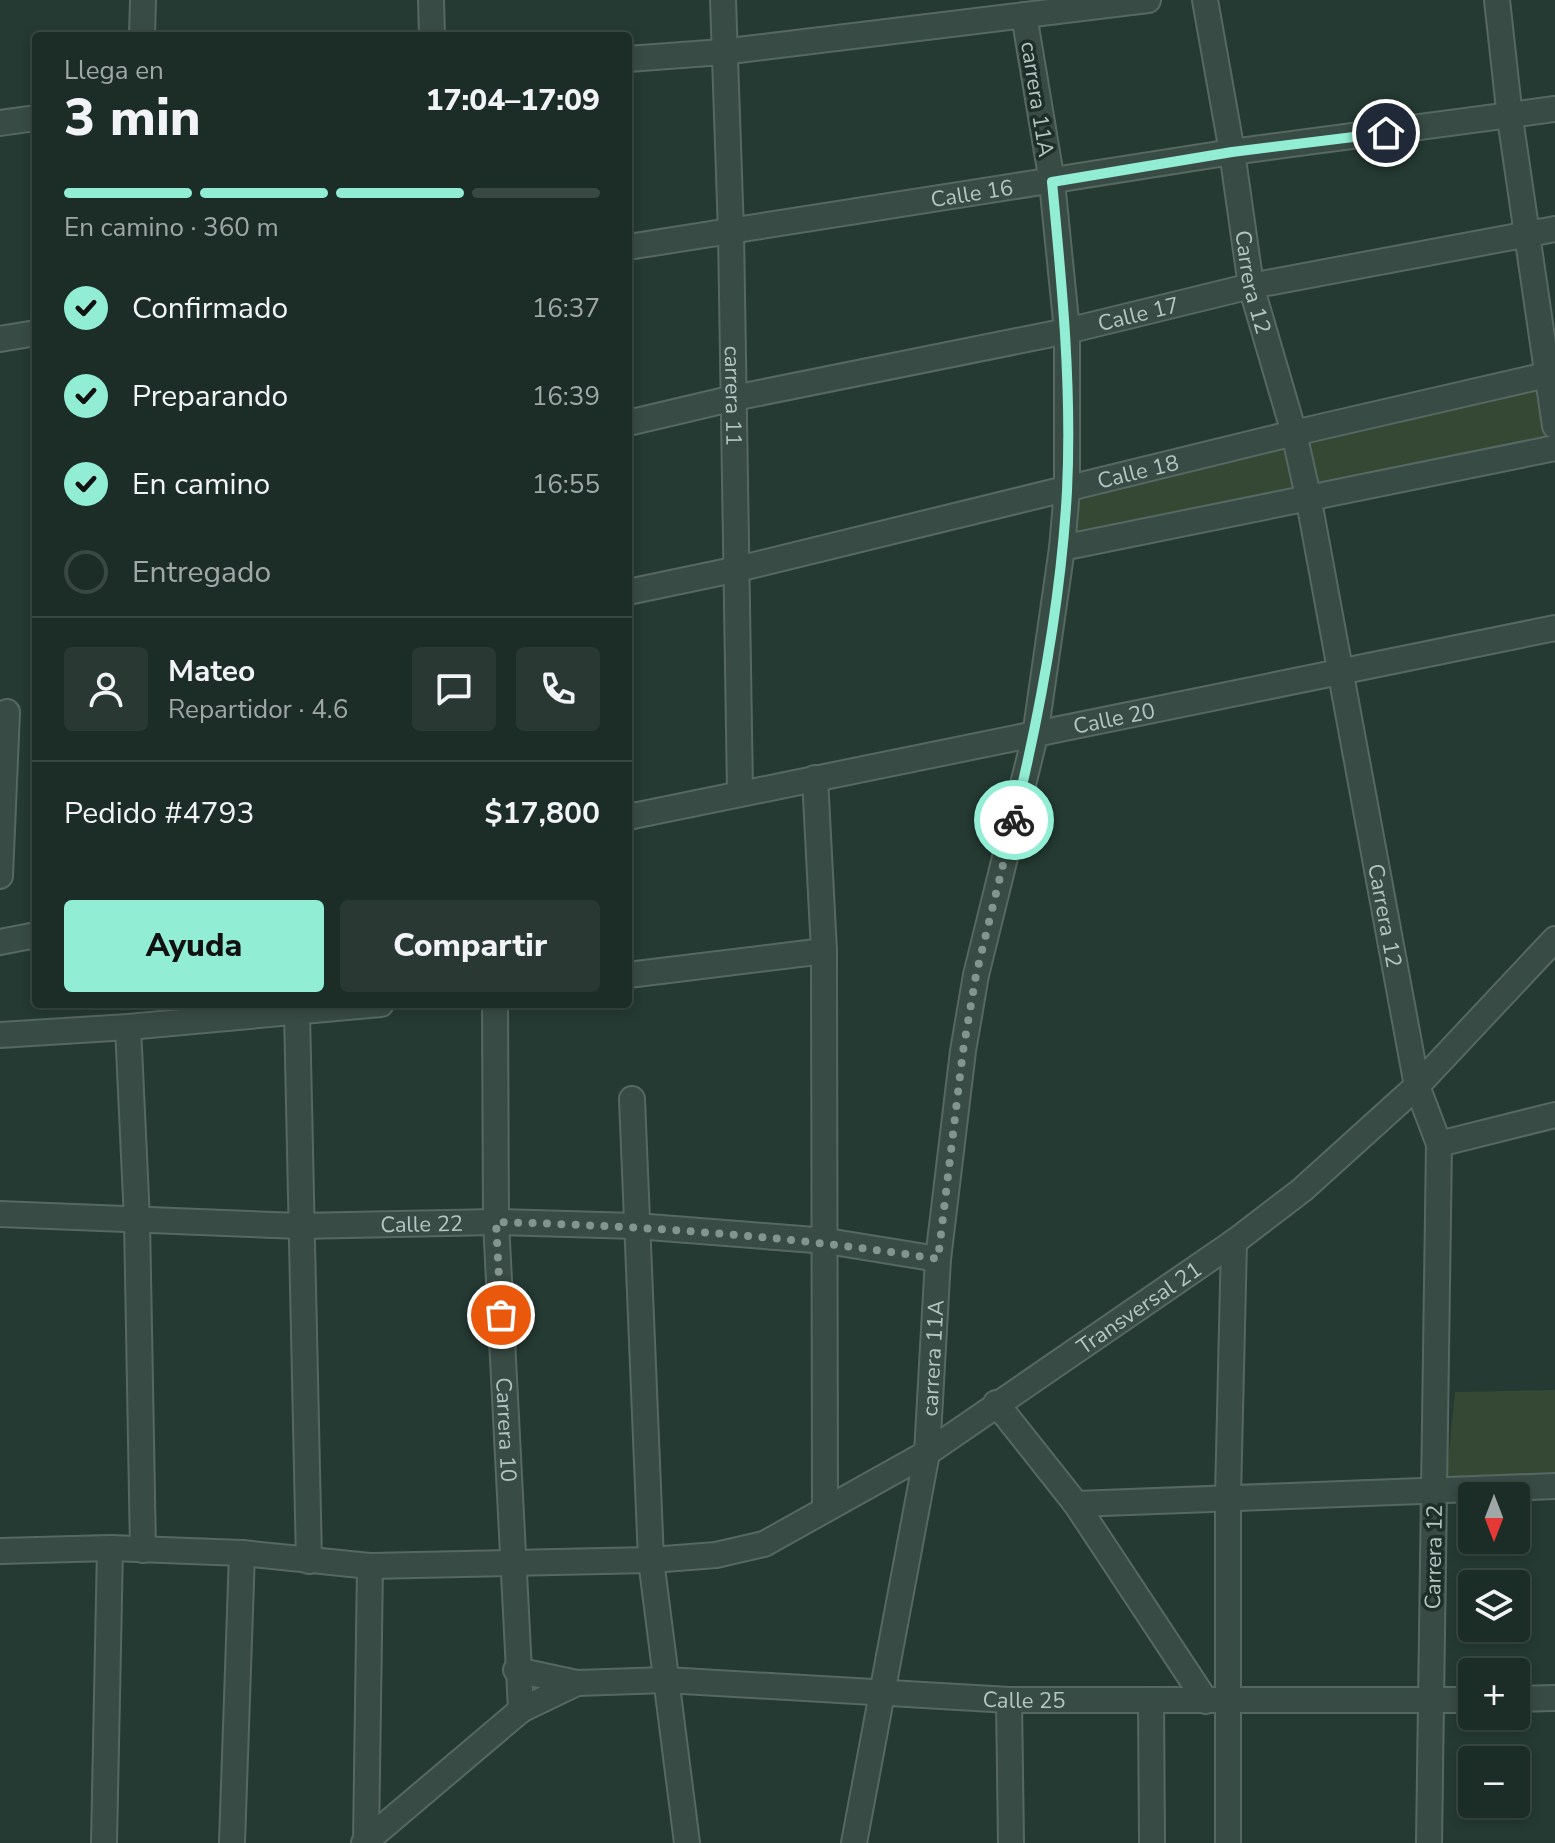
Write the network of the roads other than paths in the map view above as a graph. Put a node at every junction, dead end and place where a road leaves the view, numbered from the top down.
1 (143, 0) edge
2 (431, 0) edge
3 (723, 0) edge
4 (1148, 0) edge
5 (1205, 0) edge
6 (1497, 0) edge
7 (1024, 15) junction
8 (142, 32) edge
9 (432, 32) edge
10 (722, 52) junction
11 (632, 59) edge
12 (1555, 109) edge
13 (1510, 118) junction
14 (32, 119) edge
15 (0, 123) edge
16 (1232, 152) junction
17 (1052, 182) junction
18 (1555, 229) edge
19 (731, 232) junction
20 (1528, 236) junction
21 (632, 246) edge
22 (1251, 286) junction
23 (1067, 331) junction
24 (32, 334) edge
25 (0, 339) edge
26 (1551, 375) edge
27 (734, 398) junction
28 (632, 422) edge
29 (1555, 426) edge
30 (1294, 433) junction
31 (1555, 448) edge
32 (1067, 490) junction
33 (1308, 496) junction
34 (1062, 548) junction
35 (738, 569) junction
36 (632, 591) edge
37 (1555, 628) edge
38 (1342, 673) junction
39 (7, 712) dead end
40 (1035, 736) junction
41 (815, 778) junction
42 (740, 792) junction
43 (632, 816) edge
44 (0, 876) edge
45 (32, 936) edge
46 (1555, 939) edge
47 (0, 942) edge
48 (824, 951) junction
49 (632, 975) edge
50 (344, 1008) edge
51 (495, 1008) edge
52 (297, 1013) junction
53 (128, 1027) junction
54 (0, 1035) edge
55 (1417, 1086) junction
56 (632, 1099) dead end
57 (1555, 1115) edge
58 (1439, 1144) junction
59 (0, 1214) edge
60 (137, 1220) junction
61 (496, 1222) junction
62 (299, 1226) junction
63 (636, 1226) junction
64 (827, 1241) junction
65 (1234, 1242) junction
66 (938, 1259) junction
67 (996, 1403) junction
68 (927, 1453) junction
69 (1555, 1486) edge
70 (1434, 1488) junction
71 (1228, 1497) junction
72 (1076, 1504) junction
73 (825, 1509) junction
74 (110, 1548) junction
75 (143, 1550) junction
76 (0, 1551) edge
77 (242, 1553) junction
78 (651, 1560) junction
79 (309, 1561) junction
80 (515, 1561) junction
81 (370, 1566) junction
82 (516, 1670) junction
83 (666, 1680) junction
84 (577, 1683) junction
85 (882, 1695) junction
86 (1555, 1698) edge
87 (1530, 1699) edge
88 (1009, 1700) junction
89 (1151, 1700) junction
90 (1458, 1700) edge
91 (1218, 1701) junction
92 (1431, 1701) junction
93 (521, 1710) junction
94 (365, 1842) edge
95 (104, 1843) edge
96 (232, 1843) edge
97 (687, 1843) edge
98 (854, 1843) edge
99 (1011, 1843) edge
100 (1152, 1843) edge
101 (1228, 1843) edge
102 (1429, 1843) edge

1 - 8 street
2 - 9 street
3 - 10 street, carrera 11
4 - 7 street
5 - 16 street, Carrera 12
6 - 13 street
7 - 10 street
7 - 17 street, carrera 11A
10 - 11 street
10 - 19 street, carrera 11
12 - 13 street, Calle 16
13 - 16 street, Calle 16
13 - 20 street
14 - 15 street
16 - 17 street, Calle 16
16 - 22 street, Carrera 12
17 - 19 street, Calle 16
17 - 23 street, carrera 11A
18 - 20 street, Calle 17
19 - 21 street, Calle 16
19 - 27 street, carrera 11
20 - 22 street, Calle 17
20 - 26 street
22 - 23 street, Calle 17
22 - 30 street, Carrera 12
23 - 27 street, Calle 17
23 - 32 street, carrera 11A
24 - 25 street
26 - 29 street
26 - 30 street, Calle 18
27 - 28 street, Calle 17
27 - 35 street, carrera 11
30 - 32 street, Calle 18
30 - 33 street, Carrera 12
31 - 33 street
32 - 34 street, carrera 11A
32 - 35 street, Calle 18
33 - 34 street
33 - 38 street, Carrera 12
34 - 40 street, carrera 11A
35 - 36 street, Calle 18
35 - 42 street, carrera 11
37 - 38 street, Calle 20
38 - 40 street, Calle 20
38 - 55 street, Carrera 12
39 - 44 street
40 - 41 street, Calle 20
40 - 66 street, carrera 11A
41 - 42 street, Calle 20
41 - 48 street
42 - 43 street, Calle 20
45 - 47 street
46 - 55 street, Transversal 21
48 - 49 street
48 - 64 street
50 - 52 street
51 - 61 street, Carrera 10
52 - 53 street
52 - 62 street
53 - 54 street
53 - 60 street
55 - 58 street, Carrera 12
55 - 65 street, Transversal 21
56 - 63 street
57 - 58 street
58 - 70 street, Carrera 12
59 - 60 street, Calle 22
60 - 62 street, Calle 22
60 - 75 street
61 - 62 street, Calle 22
61 - 63 street, Calle 22
61 - 80 street, Carrera 10
62 - 79 street
63 - 64 street, Calle 22
63 - 78 street
64 - 66 street, Calle 22
64 - 73 street
65 - 67 street, Transversal 21
65 - 71 street
66 - 68 street, carrera 11A
67 - 68 street, Transversal 21
67 - 72 street
68 - 73 street, Transversal 21
68 - 85 street, carrera 11A
69 - 70 street
70 - 71 street
70 - 92 street, Carrera 12
71 - 72 street
71 - 91 street
72 - 91 street
73 - 78 street, Transversal 21
74 - 75 street, Transversal 21
74 - 76 street, Transversal 21
74 - 95 street
75 - 77 street, Transversal 21
77 - 79 street, Transversal 21
77 - 96 street
78 - 80 street, Transversal 21
78 - 83 street
79 - 81 street, Transversal 21
80 - 81 street, Transversal 21
80 - 82 street, Carrera 10
81 - 94 street
82 - 84 street, Calle 25
82 - 93 street, Carrera 10
83 - 84 street, Calle 25
83 - 85 street, Calle 25
83 - 97 street
84 - 93 street, Calle 25
85 - 88 street, Calle 25
85 - 98 street, carrera 11A
86 - 87 street
88 - 89 street, Calle 25
88 - 99 street
89 - 91 street, Calle 25
89 - 100 street
90 - 92 street, Calle 25
91 - 92 street, Calle 25
91 - 101 street
92 - 102 street, Carrera 12
93 - 94 street, Calle 25

